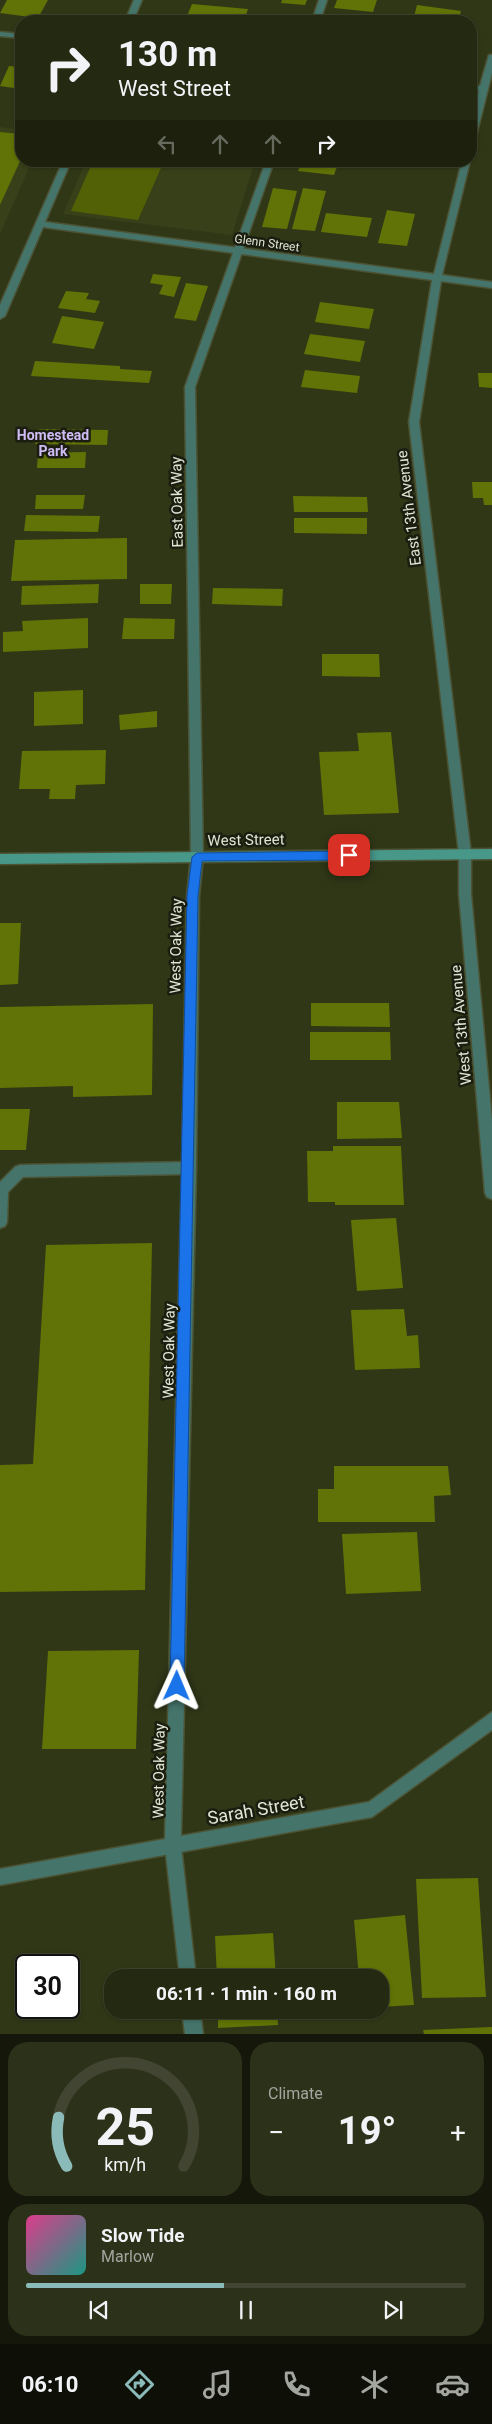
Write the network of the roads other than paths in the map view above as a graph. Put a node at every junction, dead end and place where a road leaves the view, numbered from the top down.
1 (138, 0) edge
2 (323, 0) edge
3 (132, 15) edge
4 (318, 15) edge
5 (0, 34) edge
6 (15, 35) edge
7 (492, 57) edge
8 (477, 88) edge
9 (484, 89) junction
10 (477, 116) edge
11 (64, 167) edge
12 (268, 167) edge
13 (465, 167) edge
14 (39, 224) junction
15 (239, 252) junction
16 (437, 279) junction
17 (492, 285) edge
18 (0, 316) edge
19 (465, 854) junction
20 (492, 854) edge
21 (197, 857) junction
22 (0, 859) edge
23 (189, 1168) junction
24 (492, 1193) edge
25 (0, 1222) edge
26 (492, 1720) edge
27 (173, 1846) junction
28 (0, 1877) edge
29 (187, 1969) edge
30 (192, 2019) edge
31 (194, 2034) edge

1 - 3 street
2 - 4 street
5 - 6 street
7 - 9 street
8 - 9 street
9 - 10 street
11 - 14 street
12 - 15 street, East Oak Way
13 - 16 street, East 13th Avenue
14 - 15 street, Glenn Street
14 - 18 street
15 - 16 street, Glenn Street
15 - 21 street, East Oak Way
16 - 17 street, Glenn Street
16 - 19 street, East 13th Avenue
19 - 20 main road, West Street
19 - 21 main road, West Street
19 - 24 street, West 13th Avenue
21 - 22 main road, West Street
21 - 23 street, West Oak Way
23 - 25 street
23 - 27 street, West Oak Way
26 - 27 street, Sarah Street
27 - 28 street, Sarah Street
27 - 29 street, West Oak Way
30 - 31 street

